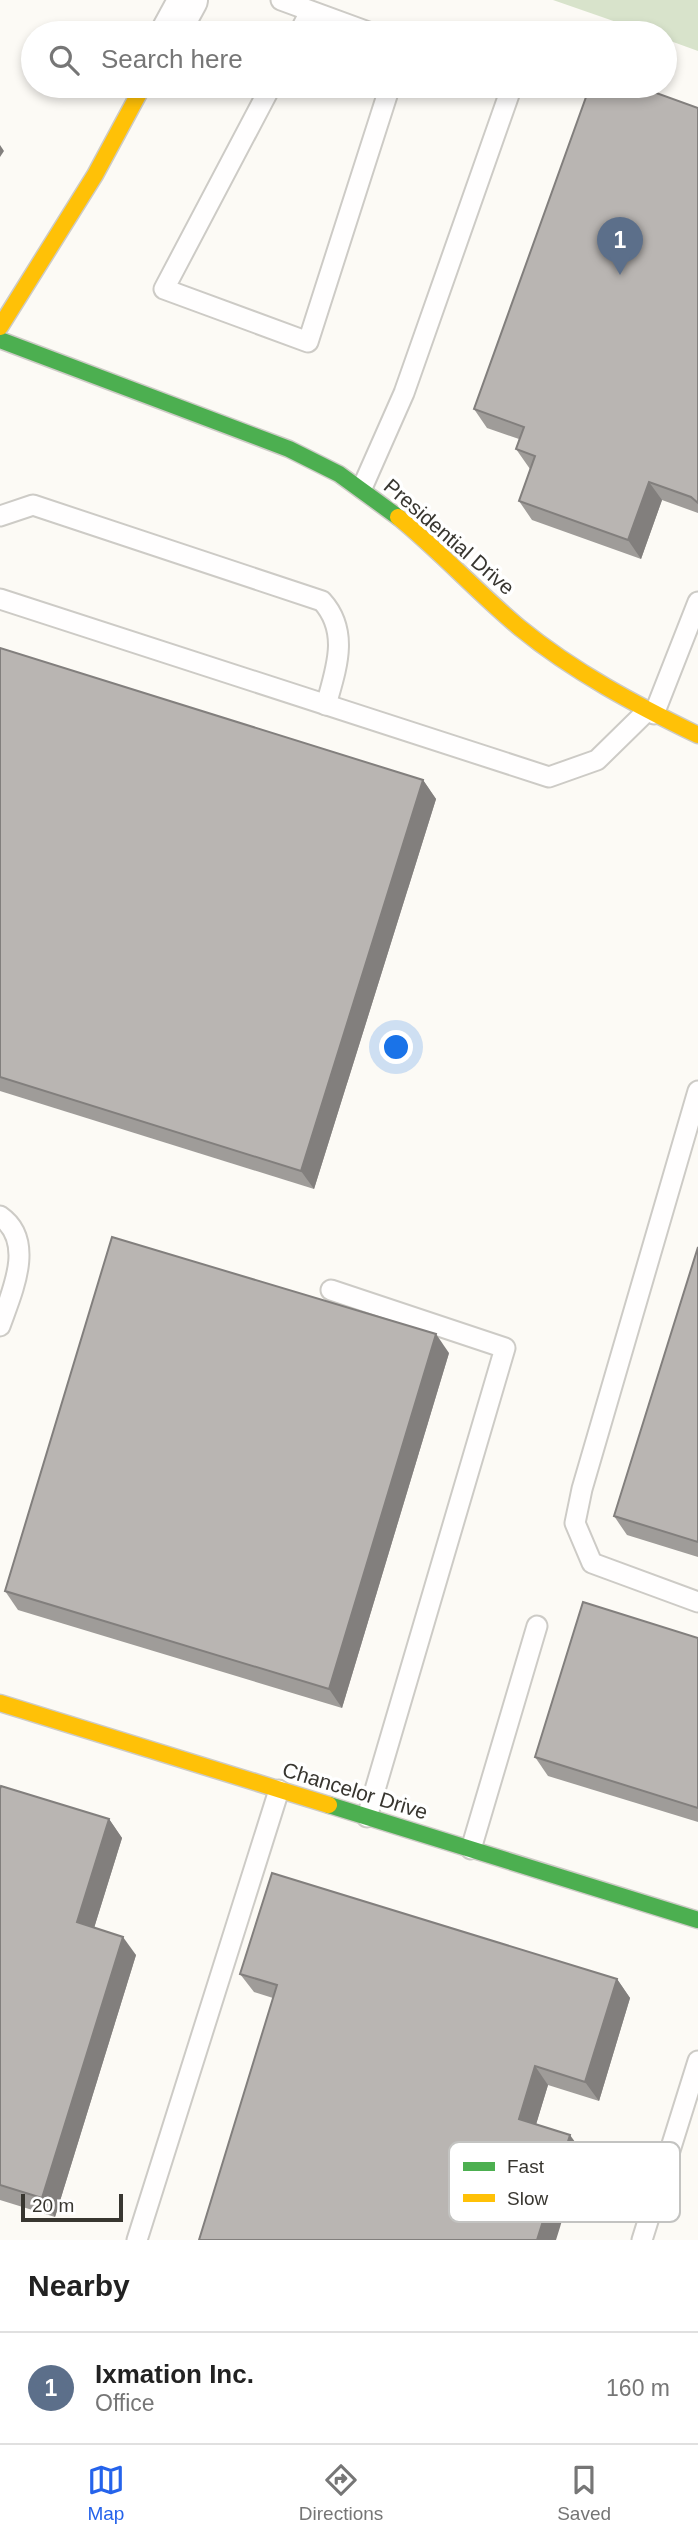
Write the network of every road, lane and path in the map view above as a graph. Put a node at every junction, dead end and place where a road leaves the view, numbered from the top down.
1 (188, 0) edge
2 (281, 0) edge
3 (310, 12) junction
4 (177, 21) edge
5 (305, 21) edge
6 (336, 21) edge
7 (137, 98) edge
8 (265, 98) edge
9 (386, 98) edge
10 (508, 98) edge
11 (3, 316) edge
12 (0, 340) edge
13 (362, 488) junction
14 (0, 516) edge
15 (0, 599) edge
16 (698, 602) edge
17 (326, 705) junction
18 (650, 713) junction
19 (698, 735) edge
20 (698, 1091) edge
21 (0, 1216) edge
22 (331, 1290) dead end
23 (0, 1326) edge
24 (698, 1602) edge
25 (537, 1626) dead end
26 (0, 1703) edge
27 (279, 1790) junction
28 (367, 1817) junction
29 (471, 1849) junction
30 (698, 1920) edge
31 (698, 2061) edge
32 (673, 2142) edge
33 (648, 2222) edge
34 (137, 2240) edge
35 (642, 2240) edge

1 - 4 street
2 - 3 lane
3 - 5 lane
3 - 6 lane
7 - 11 street
8 - 9 lane
10 - 13 lane
12 - 13 street, Presidential Drive
13 - 18 street, Presidential Drive
14 - 17 lane
15 - 17 lane
16 - 18 lane
17 - 18 lane
18 - 19 street, Presidential Drive
20 - 24 lane
21 - 23 lane
22 - 28 lane
25 - 29 lane
26 - 27 street, Chancelor Drive
27 - 28 street, Chancelor Drive
27 - 34 lane
28 - 29 street, Chancelor Drive
29 - 30 street, Chancelor Drive
31 - 32 lane
33 - 35 lane

